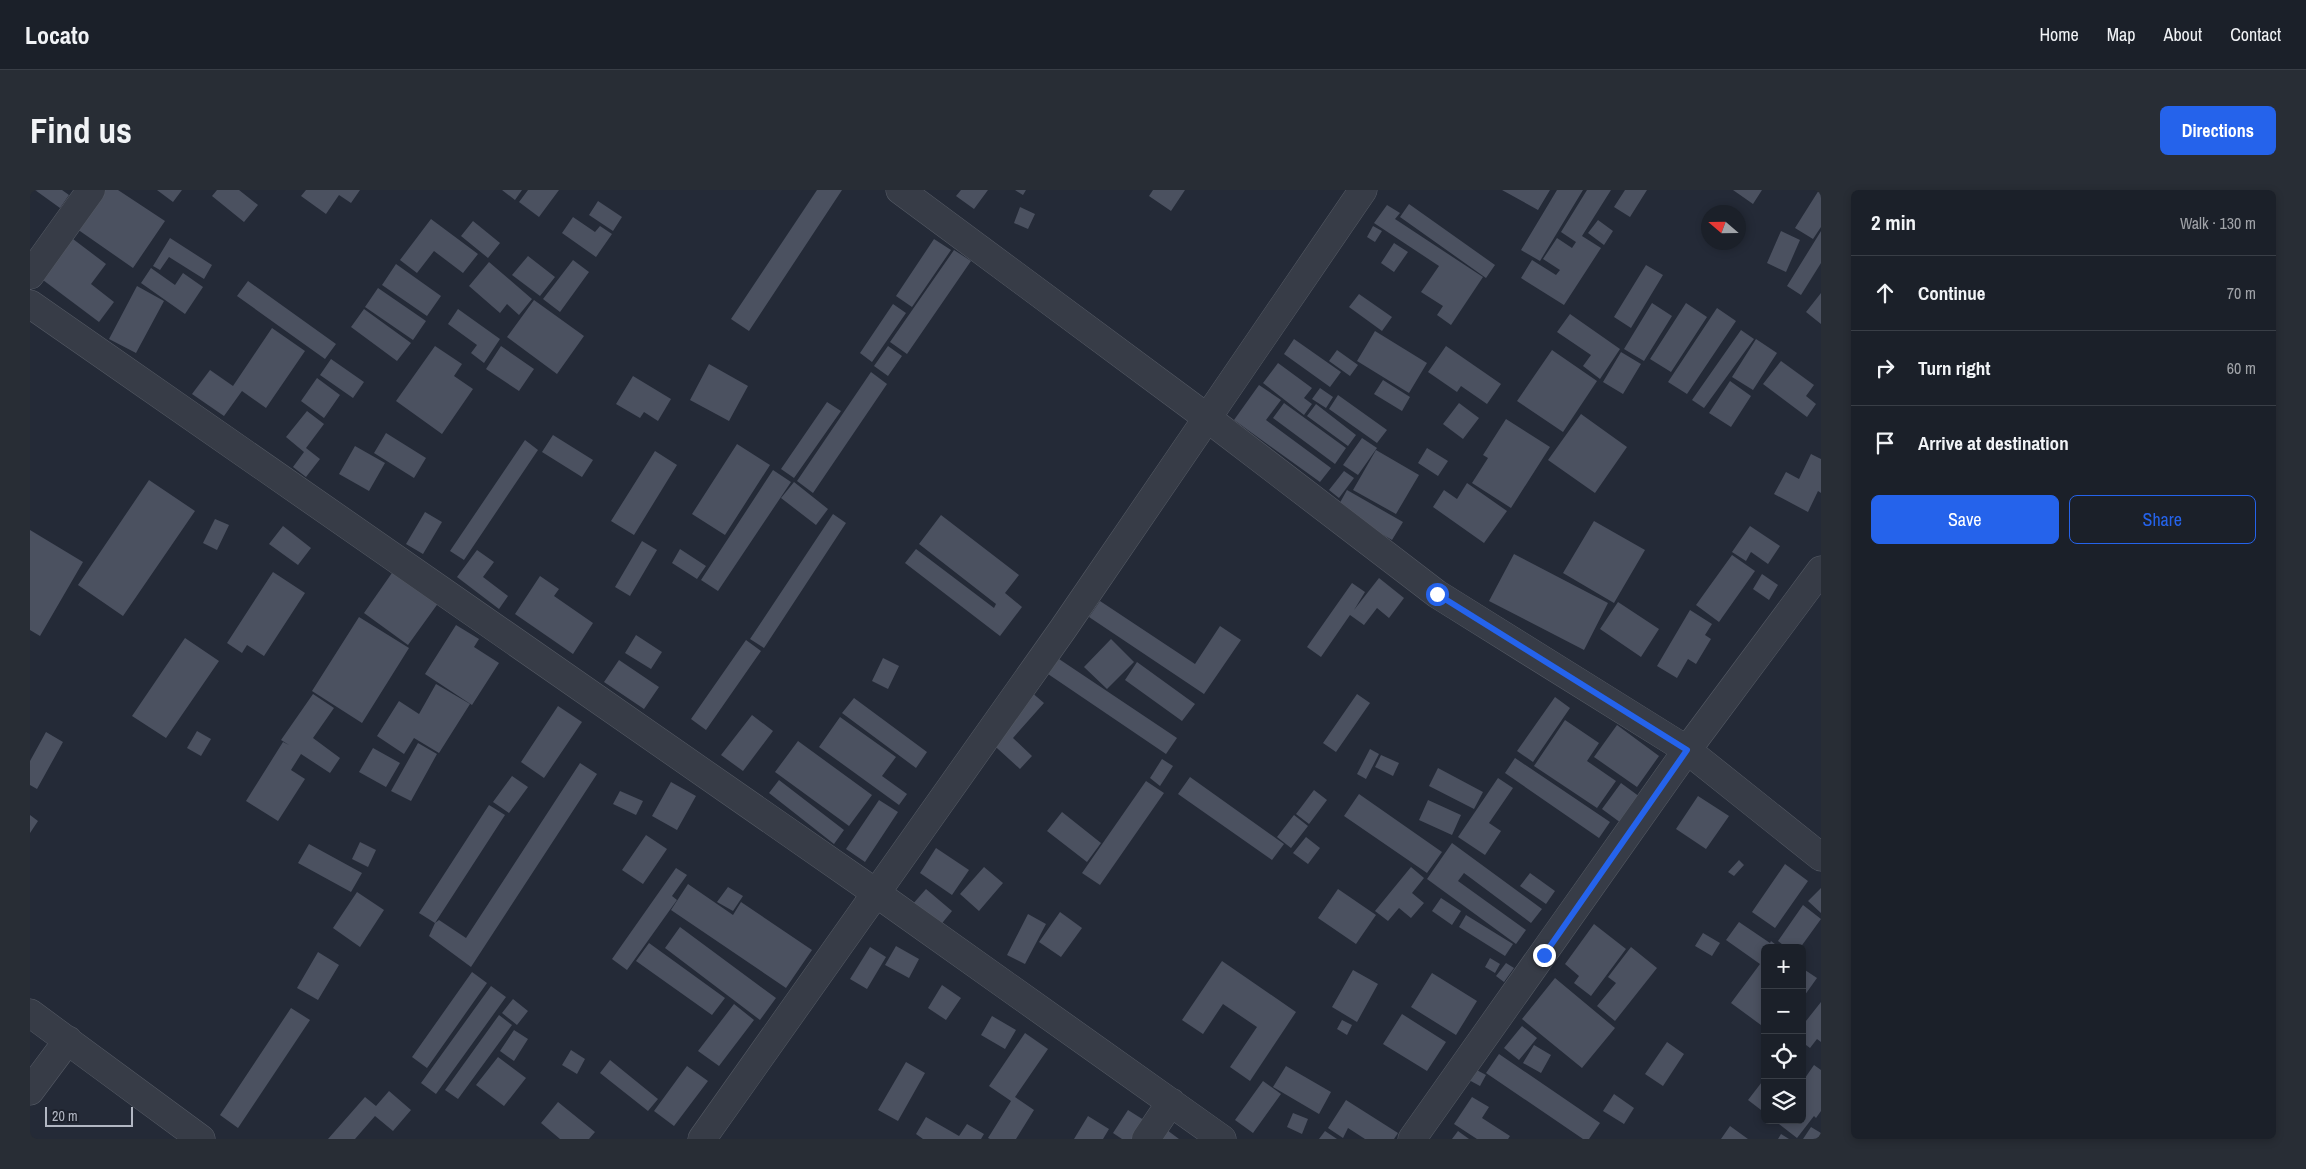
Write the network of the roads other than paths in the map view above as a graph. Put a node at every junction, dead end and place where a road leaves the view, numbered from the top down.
1 (91, 190) edge
2 (900, 190) edge
3 (1364, 190) edge
4 (30, 275) edge
5 (30, 304) edge
6 (1206, 417) junction
7 (1821, 570) edge
8 (1687, 750) junction
9 (1821, 857) edge
10 (876, 893) junction
11 (30, 1013) edge
12 (68, 1040) junction
13 (30, 1091) edge
14 (1171, 1102) junction
15 (201, 1139) edge
16 (702, 1139) edge
17 (1146, 1139) edge
18 (1222, 1139) edge
19 (1412, 1139) edge

1 - 4 street
2 - 6 street
3 - 6 street
5 - 10 street
6 - 8 street
6 - 10 street
7 - 8 street
8 - 9 street
8 - 19 street
10 - 14 street
10 - 16 street
11 - 12 street
12 - 13 street
12 - 15 street
14 - 17 street
14 - 18 street

